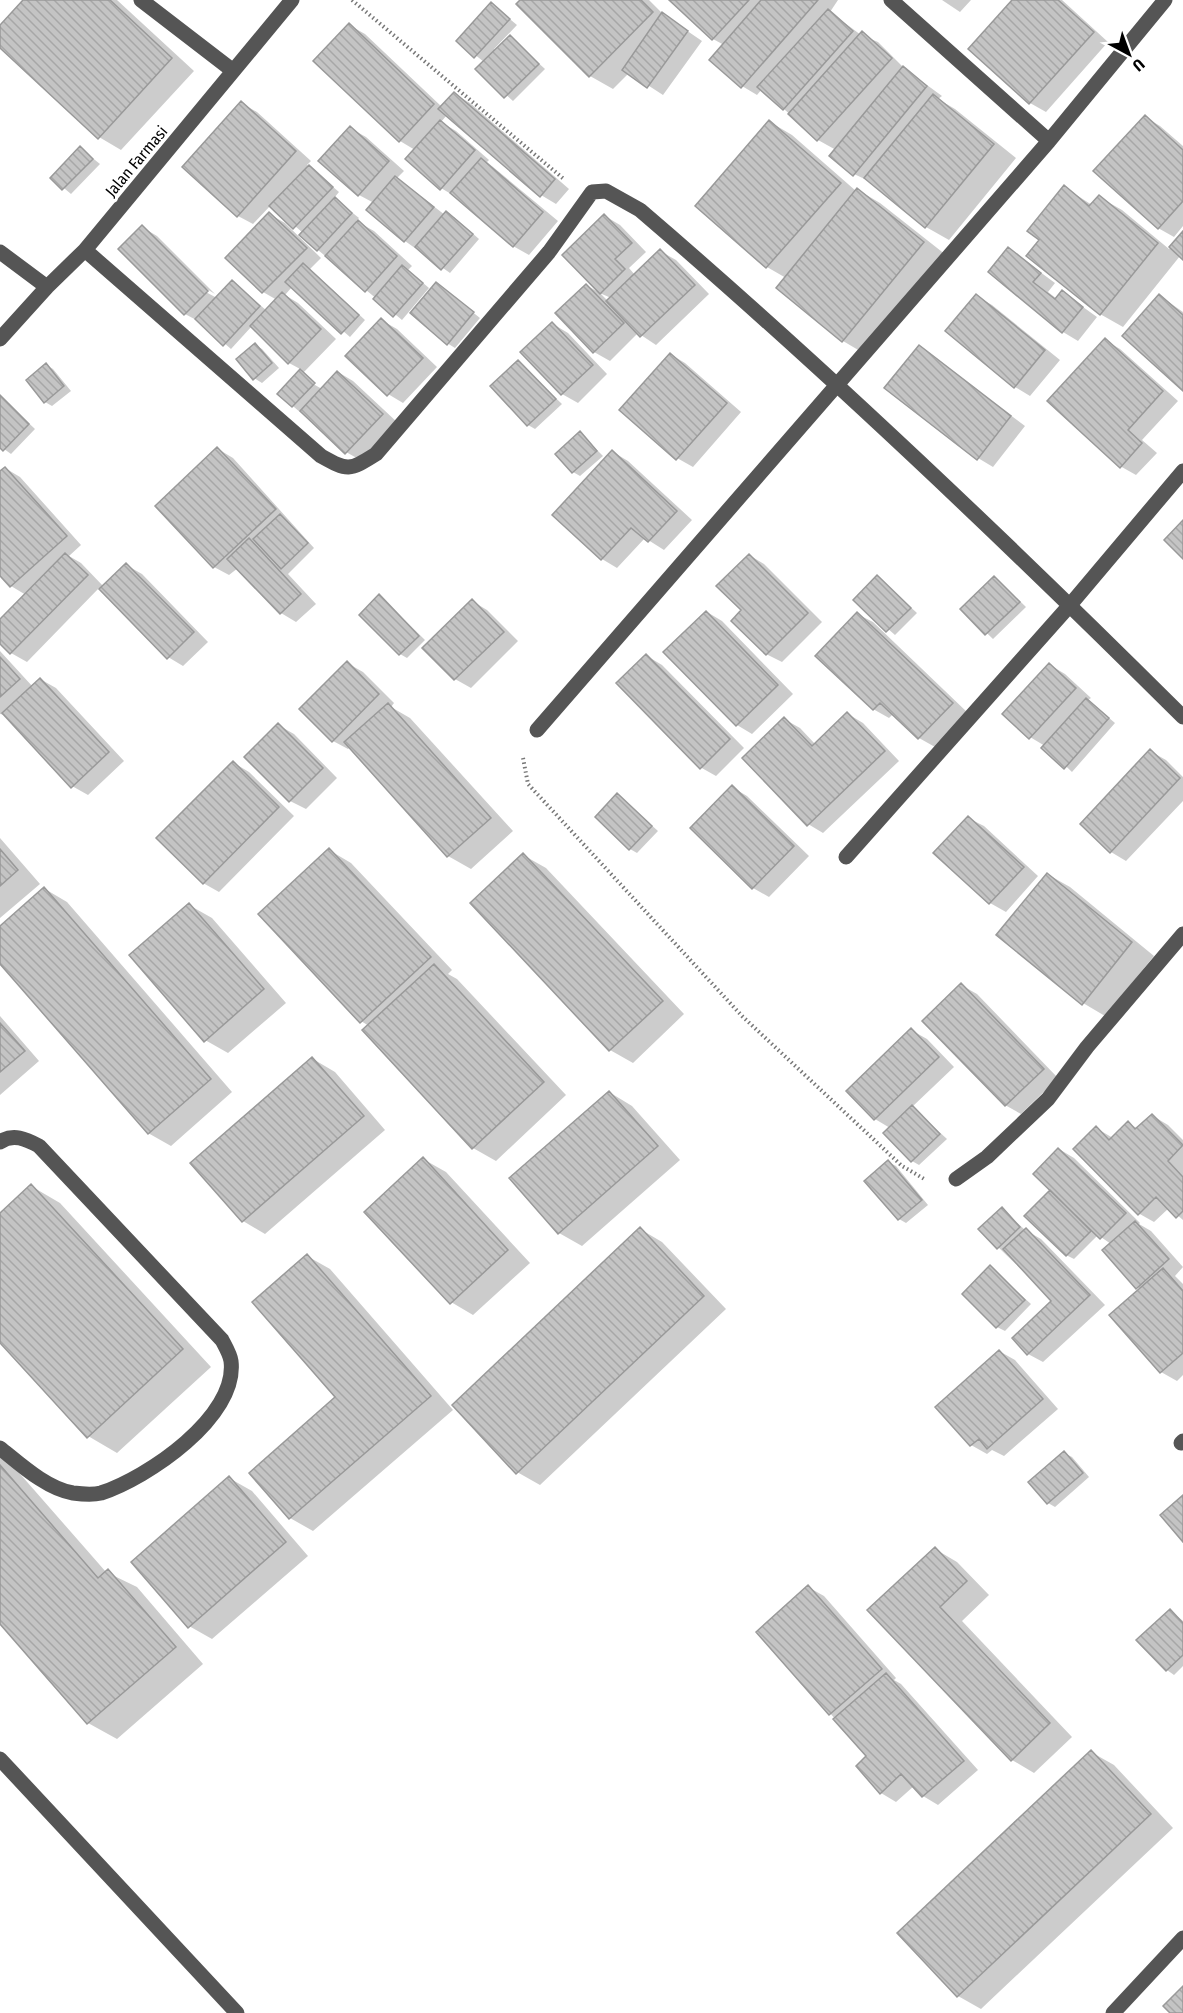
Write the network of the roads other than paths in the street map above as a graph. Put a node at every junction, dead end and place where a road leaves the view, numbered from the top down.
1 (141, 0) edge
2 (292, 0) edge
3 (891, 0) edge
4 (1165, 0) edge
5 (232, 70) junction
6 (1049, 141) junction
7 (85, 250) junction
8 (0, 252) edge
9 (47, 287) junction
10 (0, 339) edge
11 (838, 384) junction
12 (1183, 471) edge
13 (1070, 605) junction
14 (1183, 717) edge
15 (537, 730) road end
16 (846, 857) dead end
17 (1183, 934) edge
18 (0, 1143) edge
19 (956, 1179) road end
20 (0, 1448) edge
21 (0, 1759) edge
22 (1183, 1938) edge
23 (237, 2013) edge
24 (1113, 2013) edge

1 - 5 street
2 - 5 street, Jalan Farmasi
3 - 6 street
4 - 6 street
5 - 7 street, Jalan Farmasi
6 - 11 street
7 - 9 street, Jalan Farmasi
7 - 11 street
8 - 9 street
9 - 10 street, Jalan Farmasi
11 - 13 street
11 - 15 street
12 - 13 street
13 - 14 street
13 - 16 street
17 - 19 street
18 - 20 street
21 - 23 street
22 - 24 street

